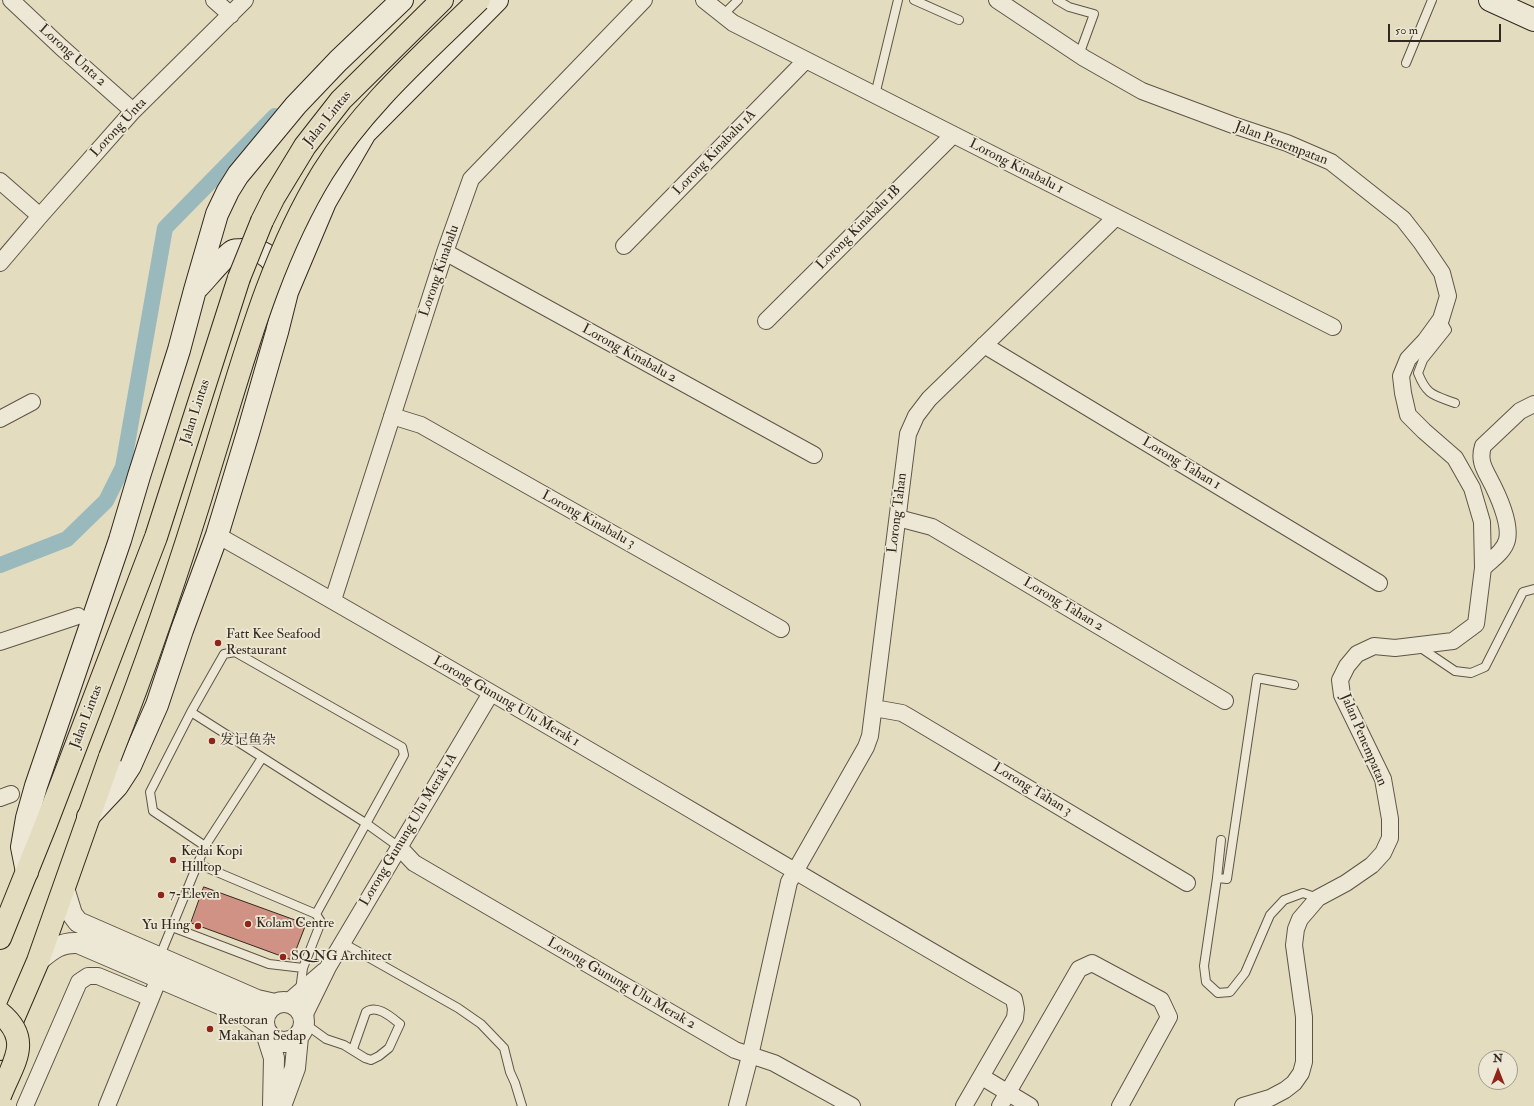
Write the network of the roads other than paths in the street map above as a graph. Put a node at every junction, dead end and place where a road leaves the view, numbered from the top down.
1 (12, 0) edge
2 (214, 0) edge
3 (245, 0) edge
4 (442, 0) edge
5 (479, 0) edge
6 (497, 0) edge
7 (644, 0) edge
8 (704, 0) edge
9 (738, 0) edge
10 (898, 0) edge
11 (914, 0) edge
12 (997, 0) edge
13 (1057, 0) edge
14 (1432, 0) edge
15 (1490, 0) edge
16 (400, 1) edge
17 (231, 15) junction
18 (722, 16) junction
19 (959, 20) dead end
20 (1534, 20) edge
21 (1079, 55) junction
22 (806, 60) junction
23 (1406, 63) dead end
24 (875, 96) junction
25 (133, 111) junction
26 (953, 134) junction
27 (0, 181) edge
28 (40, 216) junction
29 (1116, 217) junction
30 (624, 246) dead end
31 (445, 252) junction
32 (0, 263) edge
33 (195, 290) junction
34 (1441, 319) junction
35 (766, 321) dead end
36 (1333, 327) dead end
37 (277, 332) junction
38 (984, 345) junction
39 (32, 402) dead end
40 (1455, 403) dead end
41 (1534, 404) edge
42 (392, 416) junction
43 (0, 419) edge
44 (814, 455) dead end
45 (898, 518) junction
46 (217, 535) junction
47 (1483, 568) junction
48 (1379, 583) dead end
49 (1534, 588) edge
50 (333, 600) junction
51 (78, 616) dead end
52 (781, 629) dead end
53 (0, 642) edge
54 (1415, 645) junction
55 (1294, 685) dead end
56 (491, 693) junction
57 (1225, 701) dead end
58 (874, 708) junction
59 (191, 712) junction
60 (262, 758) junction
61 (88, 817) junction
62 (367, 824) junction
63 (1221, 840) dead end
64 (205, 846) junction
65 (399, 847) junction
66 (198, 864) junction
67 (27, 872) junction
68 (794, 872) junction
69 (1217, 878) junction
70 (1187, 883) dead end
71 (64, 888) junction
72 (1318, 898) junction
73 (316, 914) junction
74 (172, 927) junction
75 (0, 938) edge
76 (342, 943) junction
77 (159, 958) junction
78 (38, 961) junction
79 (328, 967) junction
80 (303, 968) junction
81 (159, 978) junction
82 (151, 998) junction
83 (287, 999) junction
84 (0, 1013) edge
85 (302, 1026) junction
86 (265, 1030) junction
87 (0, 1049) edge
88 (352, 1049) junction
89 (750, 1056) junction
90 (982, 1077) junction
91 (0, 1096) edge
92 (1004, 1099) edge
93 (25, 1106) edge
94 (108, 1106) edge
95 (273, 1106) edge
96 (281, 1106) edge
97 (522, 1106) edge
98 (737, 1106) edge
99 (852, 1106) edge
100 (964, 1106) edge
101 (1030, 1106) edge
102 (1120, 1106) edge
103 (1243, 1106) edge

1 - 25 street, Lorong Unta 2
2 - 17 street
3 - 17 street, Lorong Unta
4 - 67 highway, Jalan Lintas, bridge
5 - 61 highway, Jalan Lintas, bridge
6 - 37 main road, Jalan Lintas
7 - 31 street, Lorong Kinabalu
8 - 18 street, Lorong Kinabalu 1
9 - 18 lane
10 - 24 lane
11 - 19 lane
12 - 21 street, Jalan Penempatan
13 - 21 lane
14 - 23 lane
15 - 20 main road
16 - 33 main road, Jalan Lintas
17 - 25 street, Lorong Unta
18 - 22 street, Lorong Kinabalu 1
21 - 34 street, Jalan Penempatan
22 - 24 street, Lorong Kinabalu 1
22 - 30 street, Lorong Kinabalu 1A
24 - 26 street, Lorong Kinabalu 1
25 - 28 street, Lorong Unta
26 - 29 street, Lorong Kinabalu 1
26 - 35 street, Lorong Kinabalu 1B
27 - 28 street
28 - 32 street, Lorong Unta
29 - 36 street, Lorong Kinabalu 1
29 - 38 street, Lorong Tahan
31 - 42 street, Lorong Kinabalu
31 - 44 street, Lorong Kinabalu 2
33 - 37 main road
33 - 67 main road, Jalan Lintas
34 - 40 lane
34 - 47 street, Jalan Penempatan
37 - 46 main road, Jalan Lintas
38 - 45 street, Lorong Tahan
38 - 48 street, Lorong Tahan 1
39 - 43 street
41 - 47 street
42 - 50 street, Lorong Kinabalu
42 - 52 street, Lorong Kinabalu 3
45 - 57 street, Lorong Tahan 2
45 - 58 street, Lorong Tahan
46 - 50 street, Lorong Gunung Ulu Merak 1
46 - 61 main road, Jalan Lintas
47 - 54 street, Jalan Penempatan
49 - 54 lane
50 - 56 street, Lorong Gunung Ulu Merak 1
51 - 53 street
54 - 72 street, Jalan Penempatan
55 - 69 lane
56 - 65 street, Lorong Gunung Ulu Merak 1A
56 - 68 street, Lorong Gunung Ulu Merak 1
58 - 68 street, Lorong Tahan
58 - 70 street, Lorong Tahan 3
59 - 60 lane
59 - 62 lane
59 - 64 lane
60 - 62 lane
60 - 64 lane
61 - 71 highway, Jalan Lintas
62 - 65 lane
62 - 73 lane
63 - 69 lane
64 - 66 lane
65 - 76 street, Lorong Gunung Ulu Merak 1A
65 - 89 street, Lorong Gunung Ulu Merak 2
66 - 73 lane
66 - 74 lane
67 - 75 highway, Jalan Lintas
68 - 89 street, Lorong Tahan
68 - 90 street, Lorong Gunung Ulu Merak 1
69 - 72 lane
71 - 77 street
71 - 78 highway, Jalan Lintas
72 - 103 street, Jalan Penempatan
73 - 80 lane
74 - 77 lane
74 - 80 lane
76 - 79 street, Lorong Gunung Ulu Merak 1A
76 - 97 lane
77 - 83 street
78 - 81 street
78 - 87 highway, Jalan Lintas
79 - 83 street, Lorong Gunung Ulu Merak 1A
79 - 85 street, Lorong Gunung Ulu Merak 1A
80 - 83 lane
81 - 82 street
81 - 86 street
82 - 93 street
82 - 94 street
83 - 85 street
83 - 86 street
84 - 91 highway, bridge
85 - 86 street
85 - 88 lane
85 - 96 street
86 - 95 street
88 - 88 lane
89 - 98 street, Lorong Tahan
89 - 99 street, Lorong Gunung Ulu Merak 2
90 - 92 street
90 - 100 street
92 - 101 street
92 - 102 street

